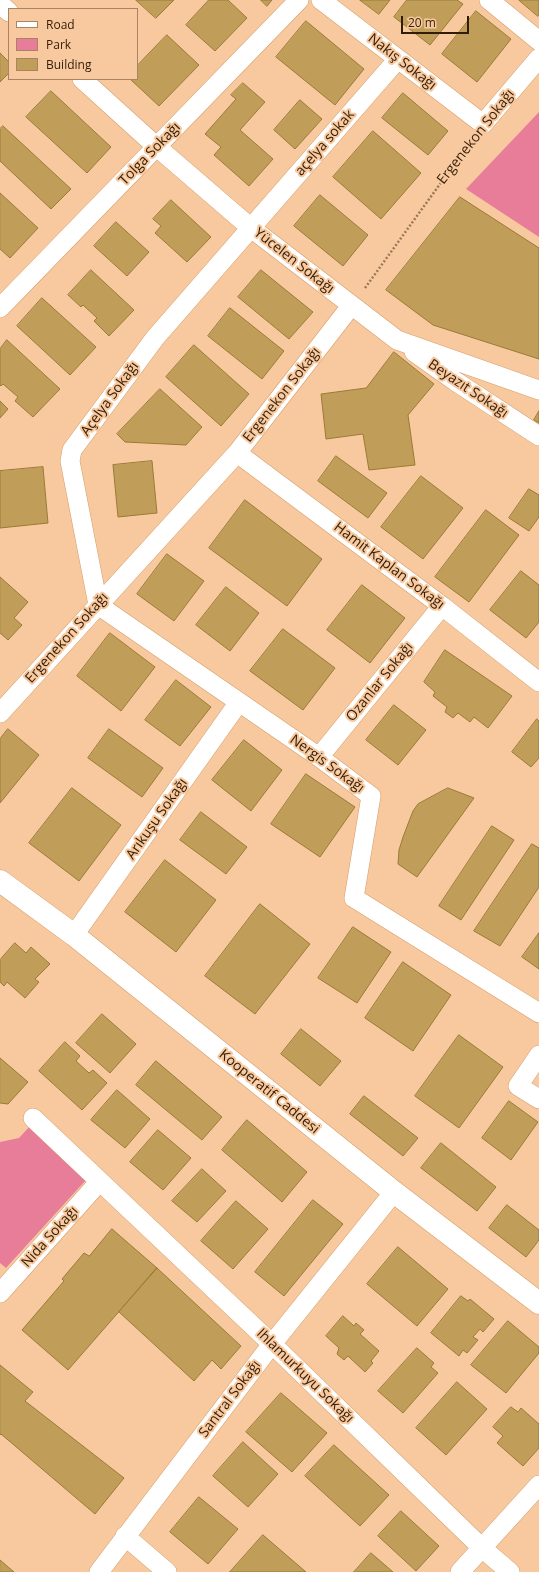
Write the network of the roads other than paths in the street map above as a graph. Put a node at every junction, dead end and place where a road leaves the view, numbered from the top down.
1 (299, 0) edge
2 (321, 0) edge
3 (489, 0) edge
4 (0, 4) edge
5 (8, 11) edge
6 (539, 41) edge
7 (539, 58) edge
8 (398, 59) junction
9 (83, 80) edge
10 (483, 124) joint
11 (157, 147) junction
12 (251, 228) junction
13 (352, 306) junction
14 (0, 308) edge
15 (397, 340) junction
16 (539, 390) edge
17 (539, 436) edge
18 (237, 453) junction
19 (98, 605) junction
20 (442, 606) junction
21 (539, 682) edge
22 (239, 702) junction
23 (0, 713) edge
24 (319, 757) junction
25 (0, 881) edge
26 (74, 935) junction
27 (539, 1013) edge
28 (539, 1054) edge
29 (539, 1099) edge
30 (33, 1118) dead end
31 (100, 1181) junction
32 (394, 1192) junction
33 (2, 1285) edge
34 (539, 1303) edge
35 (272, 1344) junction
36 (539, 1485) edge
37 (125, 1536) junction
38 (482, 1548) junction
39 (99, 1572) edge
40 (167, 1572) edge
41 (460, 1572) edge
42 (510, 1572) edge

1 - 11 street, Tolga Sokağı
2 - 8 street, Nakış Sokağı
3 - 6 street
4 - 5 street
7 - 10 street, Ergenekon Sokağı
8 - 10 street, Nakış Sokağı
8 - 12 street, açelya sokak
9 - 11 street, Yücelen Sokağı
11 - 12 street, Yücelen Sokağı
11 - 14 street, Tolga Sokağı
12 - 13 street, Yücelen Sokağı
12 - 19 street, Açelya Sokağı
13 - 15 street, Yücelen Sokağı
13 - 18 street, Ergenekon Sokağı
15 - 16 street, Yücelen Sokağı
15 - 17 street, Beyazıt Sokağı
18 - 19 street, Ergenekon Sokağı
18 - 20 street, Hamit Kaplan Sokağı
19 - 22 street, Nergis Sokağı
19 - 23 street, Ergenekon Sokağı
20 - 21 street, Hamit Kaplan Sokağı
20 - 24 street, Ozanlar Sokağı
22 - 24 street, Nergis Sokağı
22 - 26 street, Arıkuşu Sokağı
24 - 27 street, Nergis Sokağı
25 - 26 street, Kooperatif Caddesi
26 - 32 street, Kooperatif Caddesi
28 - 29 street
30 - 31 street, Ihlamurkuyu Sokağı
31 - 33 street, Nida Sokağı
31 - 35 street, Ihlamurkuyu Sokağı
32 - 34 street, Kooperatif Caddesi
32 - 35 street, Santral Sokağı
35 - 37 street, Santral Sokağı
35 - 38 street, Ihlamurkuyu Sokağı
36 - 38 street
37 - 39 street, Santral Sokağı
37 - 40 street
38 - 41 street
38 - 42 street, Ihlamurkuyu Sokağı

